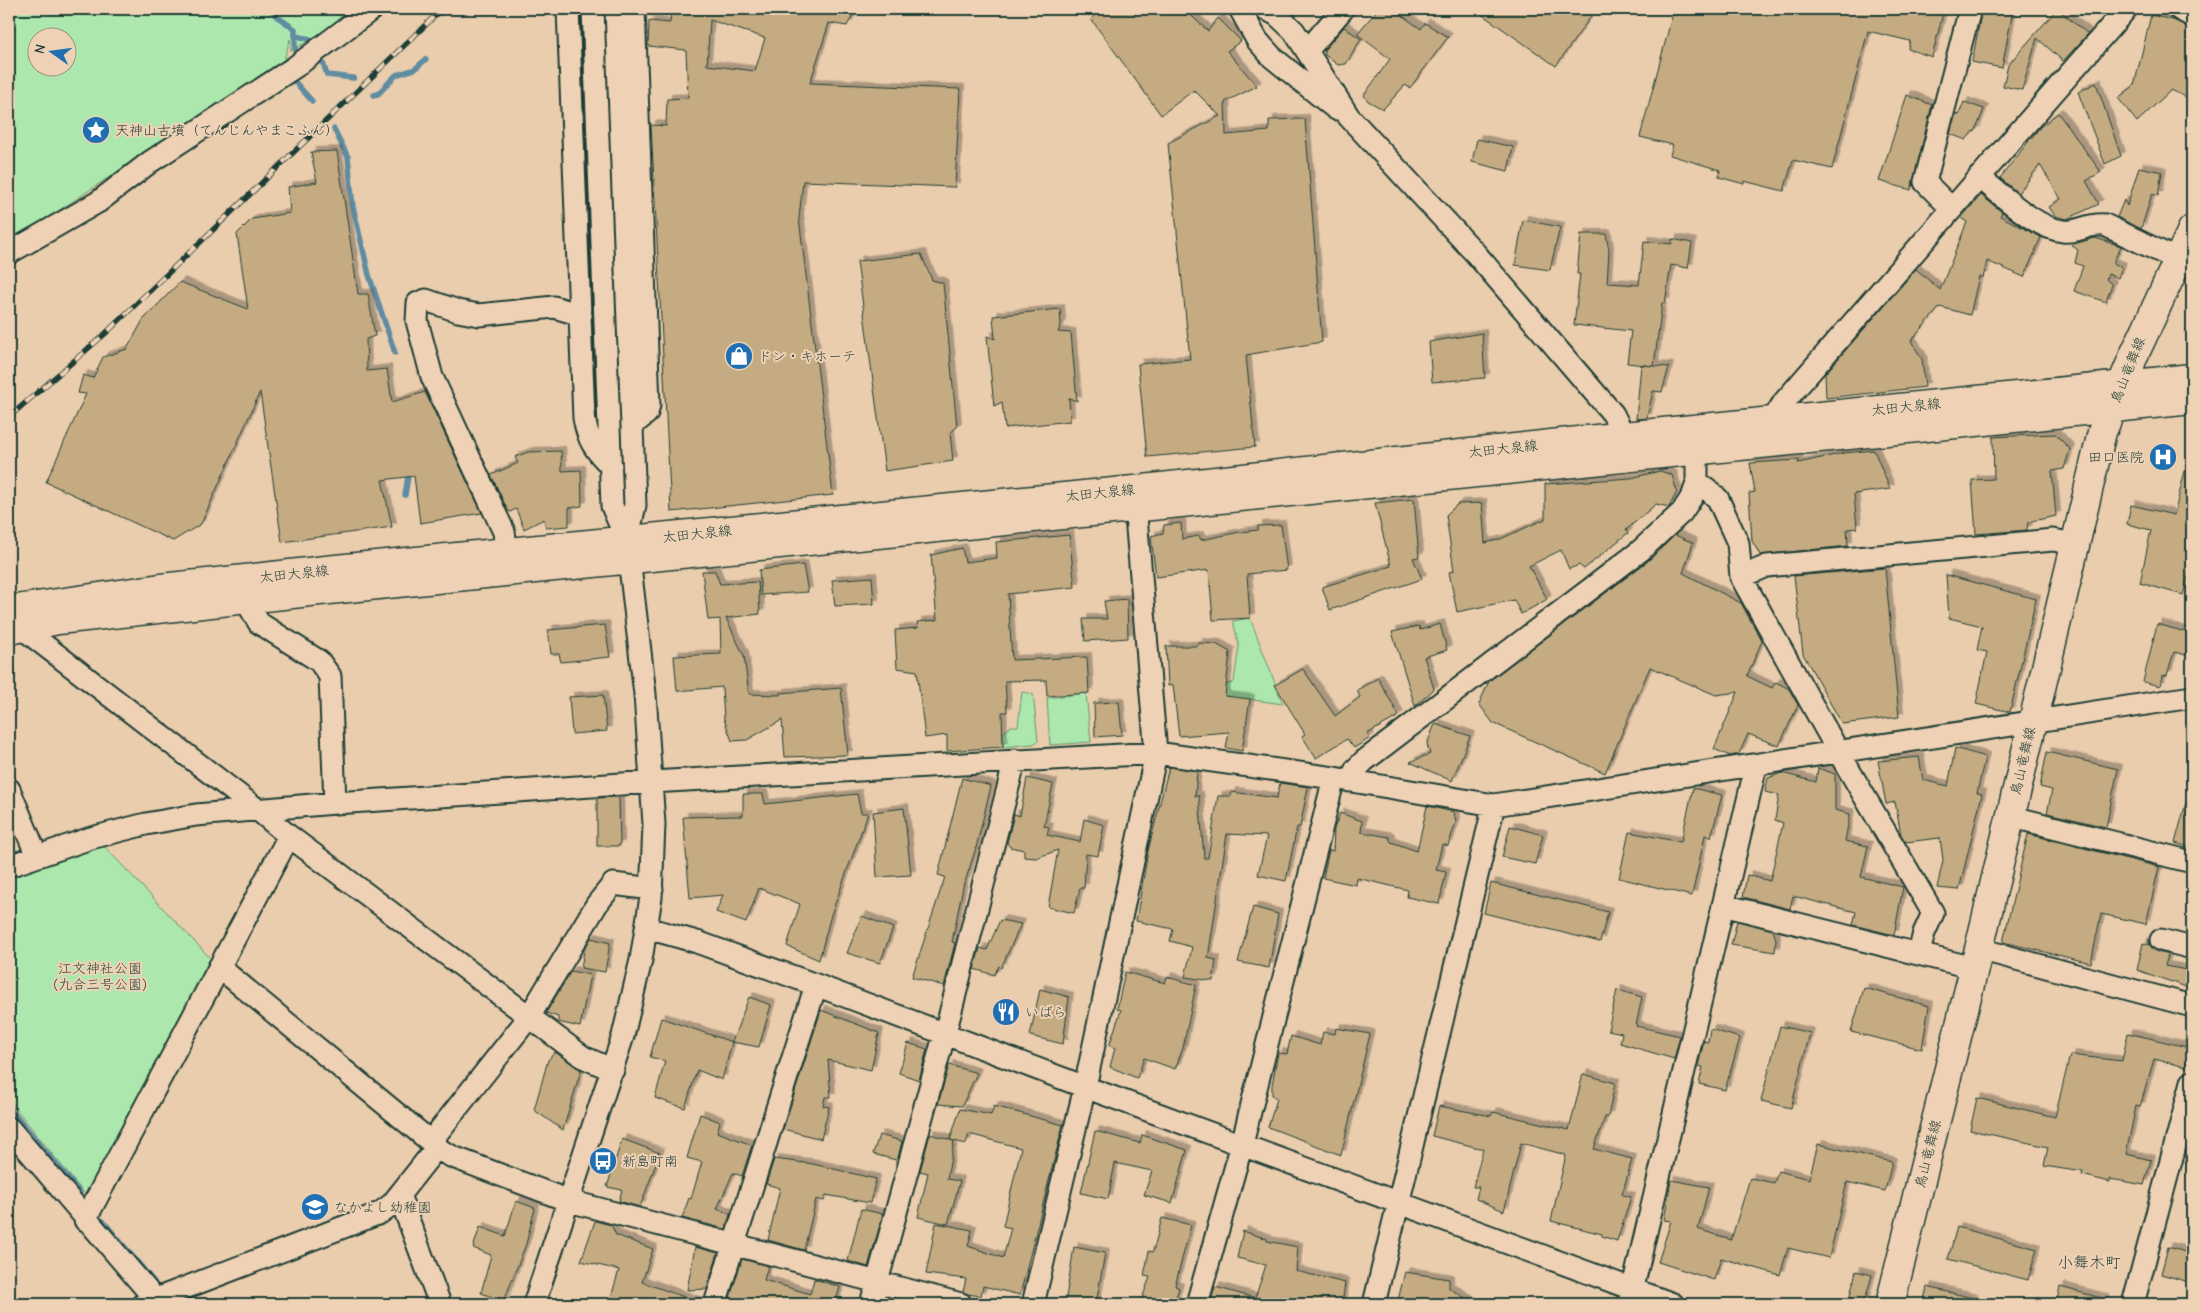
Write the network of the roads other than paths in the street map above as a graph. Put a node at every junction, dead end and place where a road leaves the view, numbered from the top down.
1 (372, 9) edge
2 (568, 9) edge
3 (593, 9) edge
4 (616, 9) edge
5 (634, 9) edge
6 (1240, 9) edge
7 (1266, 9) edge
8 (1343, 9) edge
9 (1970, 9) edge
10 (2126, 9) edge
11 (2179, 9) edge
12 (2192, 16) edge
13 (1307, 51) junction
14 (628, 81) junction
15 (1349, 117) junction
16 (1979, 177) junction
17 (1951, 208) junction
18 (2192, 230) edge
19 (9, 253) edge
20 (2178, 260) junction
21 (580, 315) junction
22 (2192, 378) edge
23 (2117, 397) junction
24 (2192, 400) edge
25 (1772, 421) junction
26 (1698, 440) junction
27 (1625, 447) junction
28 (611, 466) junction
29 (1697, 485) junction
30 (1135, 500) junction
31 (2076, 544) junction
32 (628, 551) junction
33 (507, 553) junction
34 (1741, 576) junction
35 (245, 599) junction
36 (12, 621) edge
37 (2192, 697) edge
38 (2031, 723) junction
39 (1156, 753) junction
40 (1839, 753) junction
41 (1015, 760) junction
42 (1756, 766) junction
43 (1342, 779) junction
44 (652, 782) junction
45 (9, 789) edge
46 (335, 803) junction
47 (1494, 805) junction
48 (258, 810) junction
49 (2009, 816) junction
50 (289, 836) junction
51 (37, 856) junction
52 (2192, 862) edge
53 (9, 866) edge
54 (652, 888) junction
55 (1723, 904) junction
56 (647, 928) junction
57 (2161, 940) dead end
58 (2192, 948) edge
59 (1919, 953) junction
60 (1977, 958) junction
61 (219, 967) junction
62 (816, 985) junction
63 (2192, 1006) edge
64 (529, 1017) junction
65 (945, 1034) junction
66 (613, 1070) junction
67 (2192, 1082) edge
68 (1085, 1087) junction
69 (9, 1128) edge
70 (434, 1144) junction
71 (1242, 1144) junction
72 (400, 1195) junction
73 (569, 1201) junction
74 (1398, 1203) junction
75 (85, 1220) junction
76 (734, 1244) junction
77 (877, 1282) junction
78 (1630, 1297) edge
79 (152, 1303) edge
80 (440, 1304) edge
81 (534, 1304) edge
82 (715, 1304) edge
83 (871, 1304) edge
84 (961, 1304) edge
85 (1033, 1304) edge
86 (1197, 1304) edge
87 (1374, 1304) edge
88 (1673, 1304) edge
89 (1890, 1304) edge
90 (2133, 1304) edge

1 - 19 street
2 - 21 street
3 - 28 street
4 - 14 street
5 - 14 street
6 - 15 street
7 - 13 street
8 - 13 street
9 - 17 street
10 - 16 street
11 - 12 street
13 - 15 street
14 - 32 street
15 - 27 street
16 - 17 street
16 - 20 street
17 - 25 street
18 - 20 main road, 鳥山竜舞線
20 - 23 main road, 鳥山竜舞線
21 - 28 street
21 - 33 street
22 - 23 main road, 太田大泉線
23 - 24 main road, 太田大泉線
23 - 25 main road, 太田大泉線
23 - 26 main road, 太田大泉線
23 - 31 main road, 鳥山竜舞線
25 - 26 main road, 太田大泉線
26 - 27 main road, 太田大泉線
26 - 29 street
27 - 30 main road, 太田大泉線
28 - 32 street
29 - 34 street
29 - 43 street
30 - 32 main road, 太田大泉線
30 - 39 street
31 - 34 street
31 - 38 main road, 鳥山竜舞線
32 - 33 main road, 太田大泉線
32 - 35 main road, 太田大泉線
32 - 44 street
33 - 36 main road, 太田大泉線
34 - 40 street
35 - 36 main road, 太田大泉線
35 - 46 street
36 - 48 street
37 - 38 street
38 - 40 street
38 - 49 main road, 鳥山竜舞線
39 - 41 street
39 - 43 street
39 - 68 street
40 - 42 street
40 - 59 street
41 - 44 street
41 - 65 street
42 - 47 street
42 - 55 street
43 - 47 street
43 - 71 street
44 - 46 street
44 - 54 street
45 - 51 street
46 - 48 street
47 - 74 street
48 - 50 street
48 - 51 street
49 - 52 street
49 - 60 main road, 鳥山竜舞線
50 - 61 street
50 - 64 street
51 - 53 street
54 - 56 street
54 - 64 street
55 - 59 street
55 - 78 street
56 - 62 street
56 - 66 street
57 - 58 street
59 - 60 street
60 - 63 street
60 - 89 main road, 鳥山竜舞線
61 - 70 street
61 - 75 street
62 - 65 street
62 - 76 street
64 - 66 street
64 - 70 street
65 - 68 street
65 - 77 street
66 - 73 street
67 - 90 street
68 - 71 street
68 - 85 street
69 - 75 street
70 - 72 street
70 - 73 street
71 - 74 street
71 - 86 street
72 - 79 street
72 - 80 street
73 - 76 street
73 - 81 street
74 - 78 street
74 - 87 street
75 - 79 street
76 - 77 street
76 - 82 street
77 - 83 street
77 - 84 street
78 - 88 street

